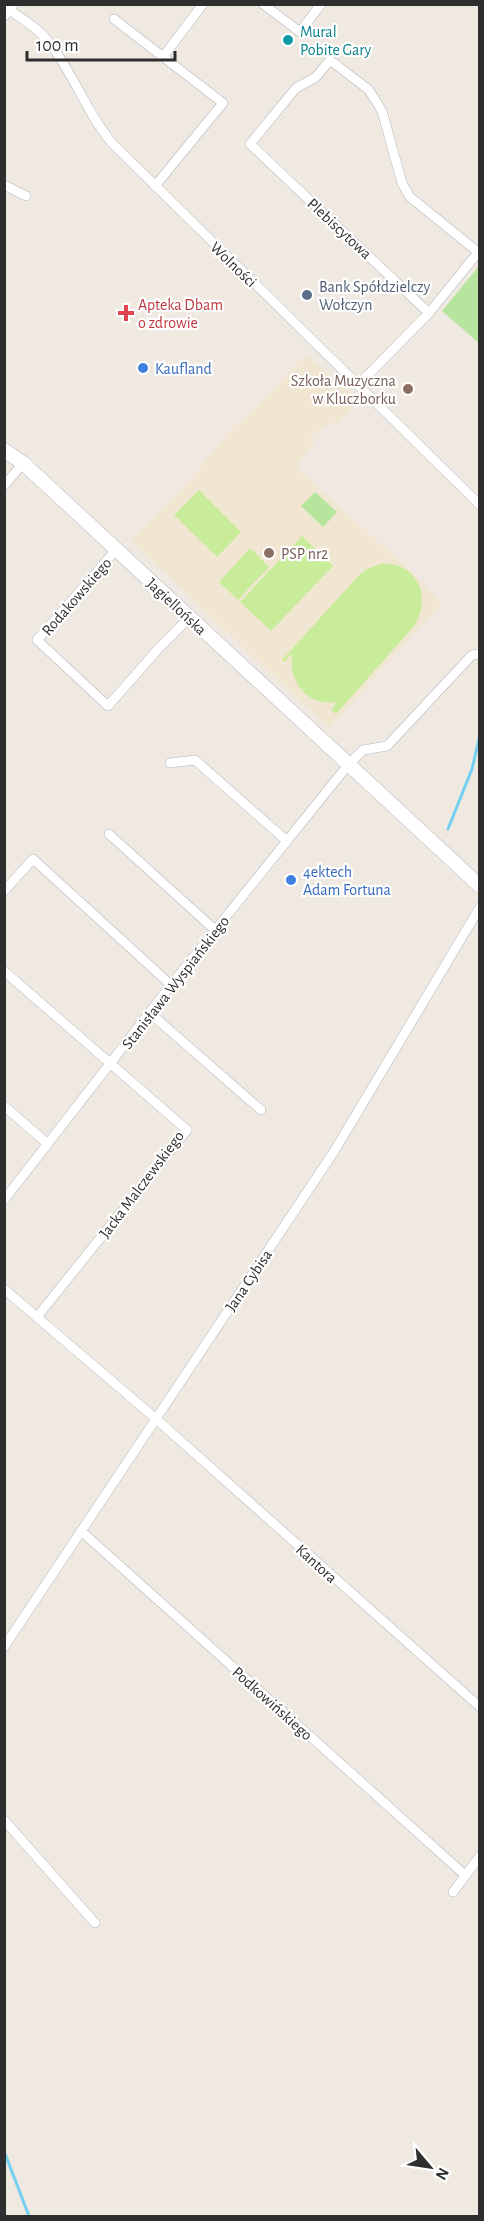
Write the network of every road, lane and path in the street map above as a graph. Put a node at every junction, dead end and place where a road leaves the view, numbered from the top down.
1 (203, 4) edge
2 (263, 4) edge
3 (321, 4) edge
4 (8, 9) edge
5 (114, 19) dead end
6 (163, 57) junction
7 (4, 185) edge
8 (155, 186) junction
9 (26, 196) dead end
10 (479, 251) edge
11 (429, 313) junction
12 (358, 385) junction
13 (4, 450) edge
14 (23, 463) junction
15 (4, 486) edge
16 (480, 505) edge
17 (116, 550) junction
18 (189, 618) junction
19 (480, 654) edge
20 (170, 763) dead end
21 (348, 765) junction
22 (110, 834) dead end
23 (287, 841) junction
24 (480, 886) edge
25 (4, 891) edge
26 (480, 907) edge
27 (215, 930) junction
28 (4, 971) edge
29 (171, 985) junction
30 (150, 1013) junction
31 (111, 1064) junction
32 (4, 1106) edge
33 (261, 1110) dead end
34 (48, 1144) junction
35 (4, 1200) edge
36 (4, 1289) edge
37 (37, 1317) junction
38 (155, 1418) junction
39 (81, 1531) junction
40 (4, 1647) edge
41 (480, 1707) edge
42 (4, 1820) edge
43 (480, 1856) edge
44 (465, 1875) junction
45 (453, 1892) dead end
46 (95, 1923) dead end

1 - 6 street
2 - 3 street
4 - 8 street, Wolności
5 - 6 street
6 - 8 street
7 - 9 street
8 - 12 street, Wolności
10 - 11 street
10 - 11 street, Plebiscytowa
11 - 12 street
12 - 16 street, Wolności
13 - 14 street, Jagiellońska
14 - 15 street
14 - 17 street, Jagiellońska
17 - 18 street, Jagiellońska
17 - 18 street, Rodakowskiego
18 - 21 street, Jagiellońska
19 - 21 street
20 - 23 street
21 - 23 street, Stanisława Wyspiańskiego
21 - 24 street, Jagiellońska
22 - 27 street
23 - 27 street, Stanisława Wyspiańskiego
25 - 29 street
26 - 38 street, Jana Cybisa
27 - 29 street, Stanisława Wyspiańskiego
28 - 31 street
29 - 30 street, Stanisława Wyspiańskiego
30 - 31 street, Stanisława Wyspiańskiego
30 - 33 street
31 - 34 street, Stanisława Wyspiańskiego
31 - 37 street, Jacka Malczewskiego
32 - 34 street
34 - 35 street, Stanisława Wyspiańskiego
36 - 37 street, Kantora
37 - 38 street, Kantora
38 - 39 street, Jana Cybisa
38 - 41 street, Kantora
39 - 40 street, Jana Cybisa
39 - 44 street, Podkowińskiego
42 - 46 street
43 - 44 street
44 - 45 street

